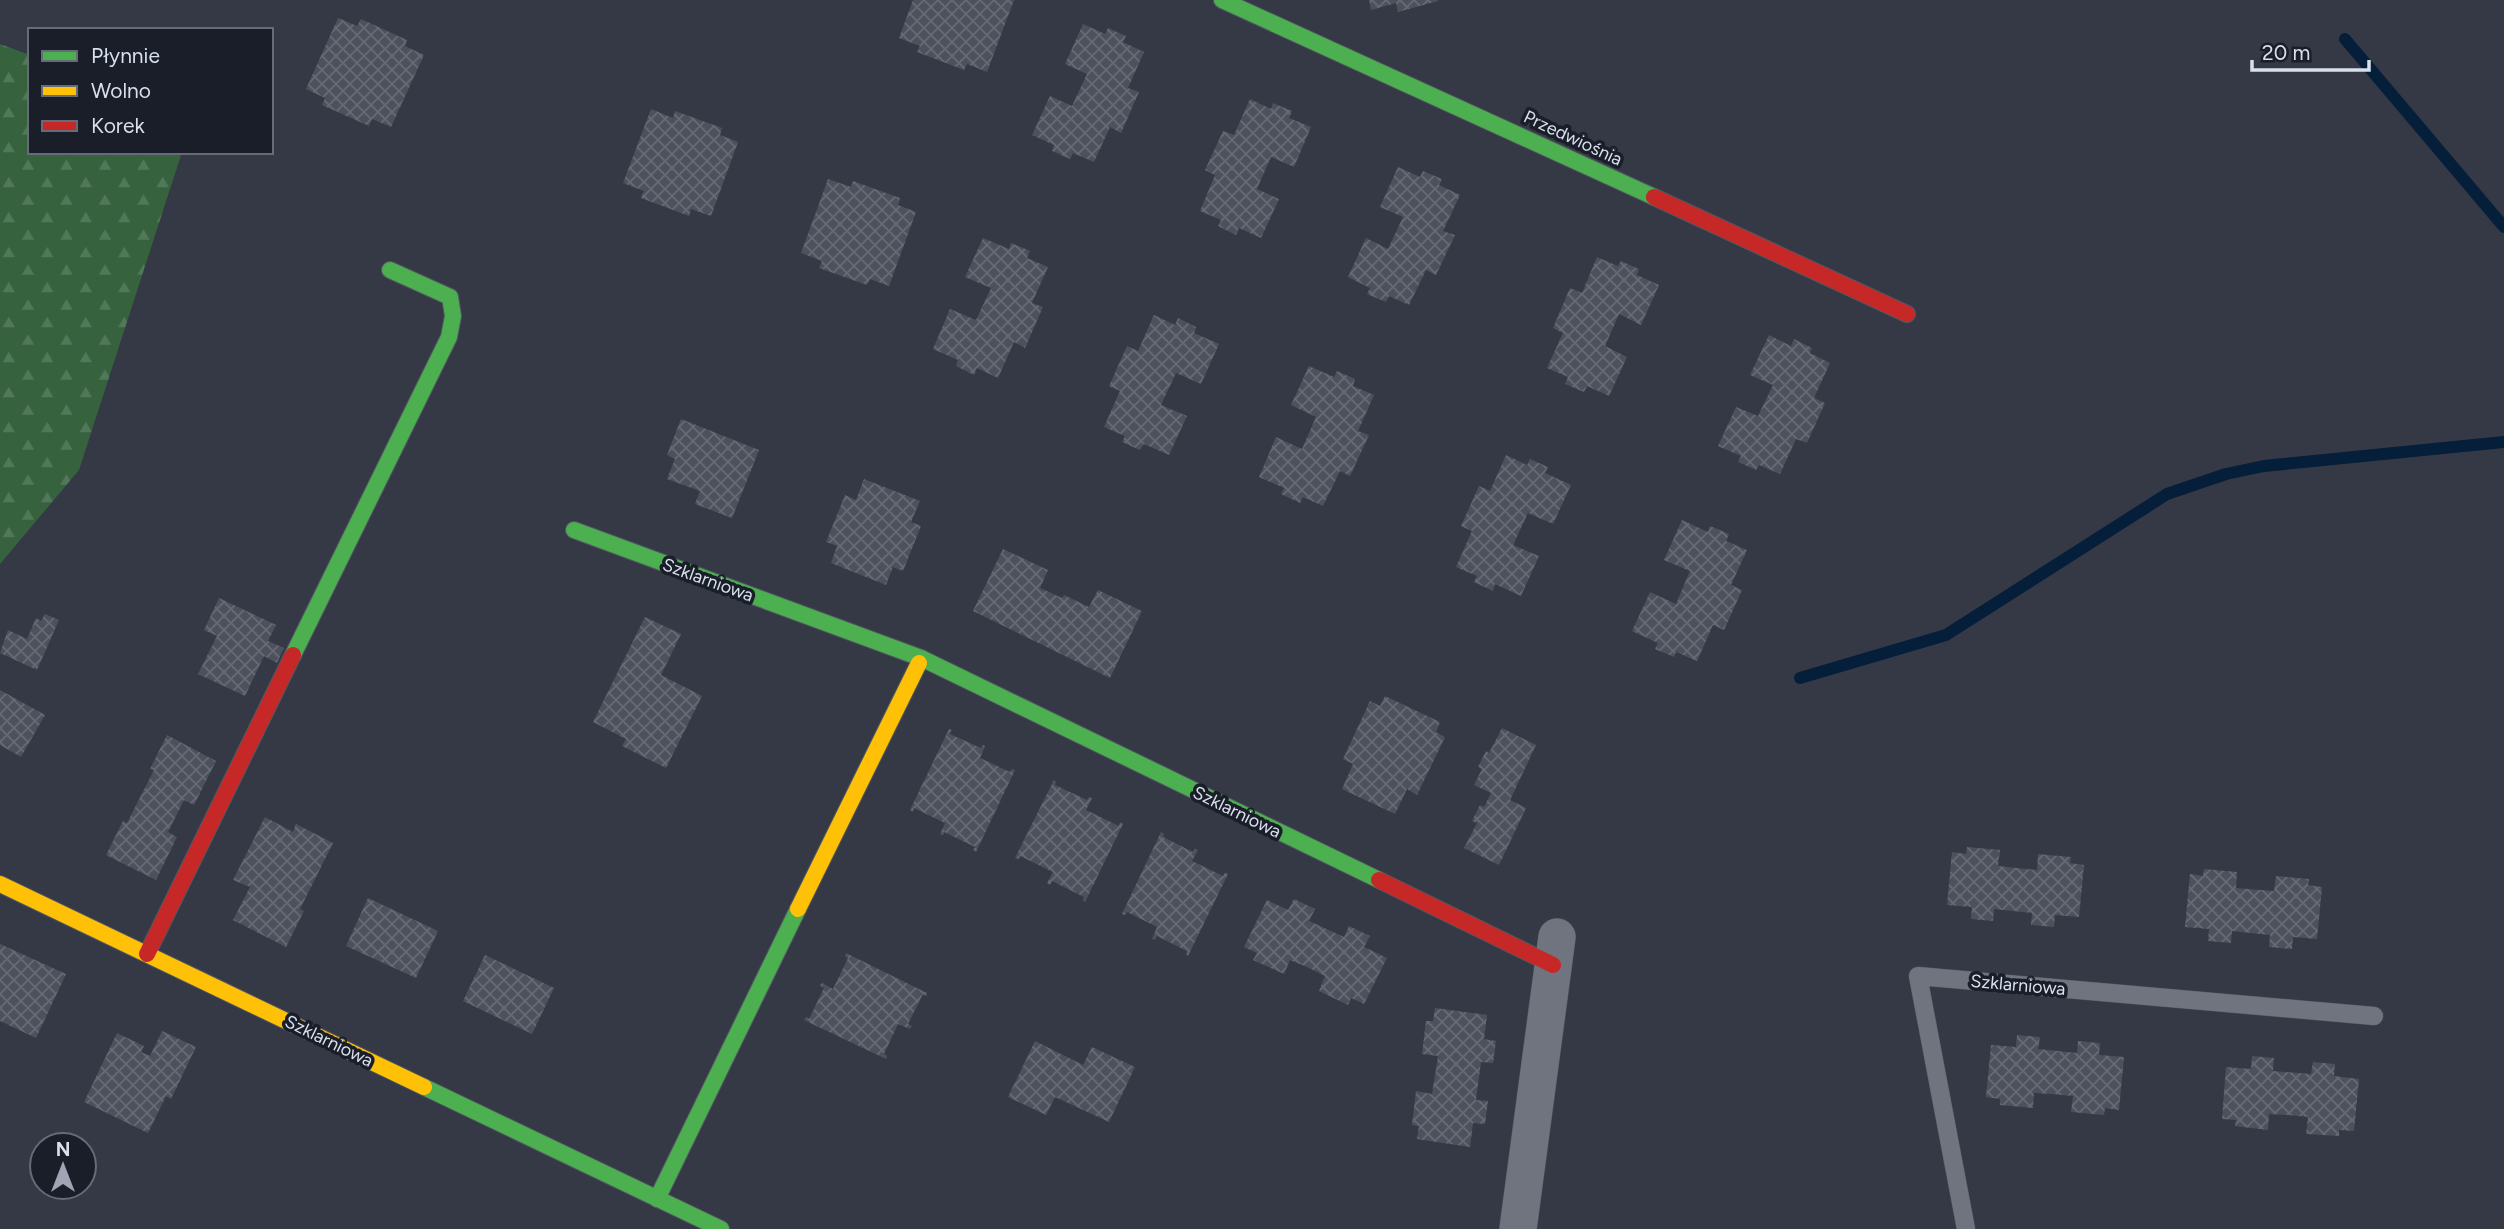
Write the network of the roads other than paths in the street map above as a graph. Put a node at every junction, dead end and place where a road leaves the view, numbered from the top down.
1 (1222, 0) edge
2 (390, 270) dead end
3 (1907, 314) dead end
4 (574, 530) dead end
5 (921, 658) junction
6 (0, 884) edge
7 (1555, 951) joint
8 (147, 954) junction
9 (2374, 1016) dead end
10 (657, 1199) junction
11 (721, 1229) edge
12 (1518, 1229) edge
13 (1965, 1229) edge

1 - 3 street, Przedwiośnia
2 - 8 street
4 - 5 street, Szklarniowa
5 - 7 street, Szklarniowa
5 - 10 street
6 - 8 street, Szklarniowa
7 - 12 street, Szklarniowa
8 - 10 street, Szklarniowa
9 - 13 lane, Szklarniowa
10 - 11 street, Szklarniowa

